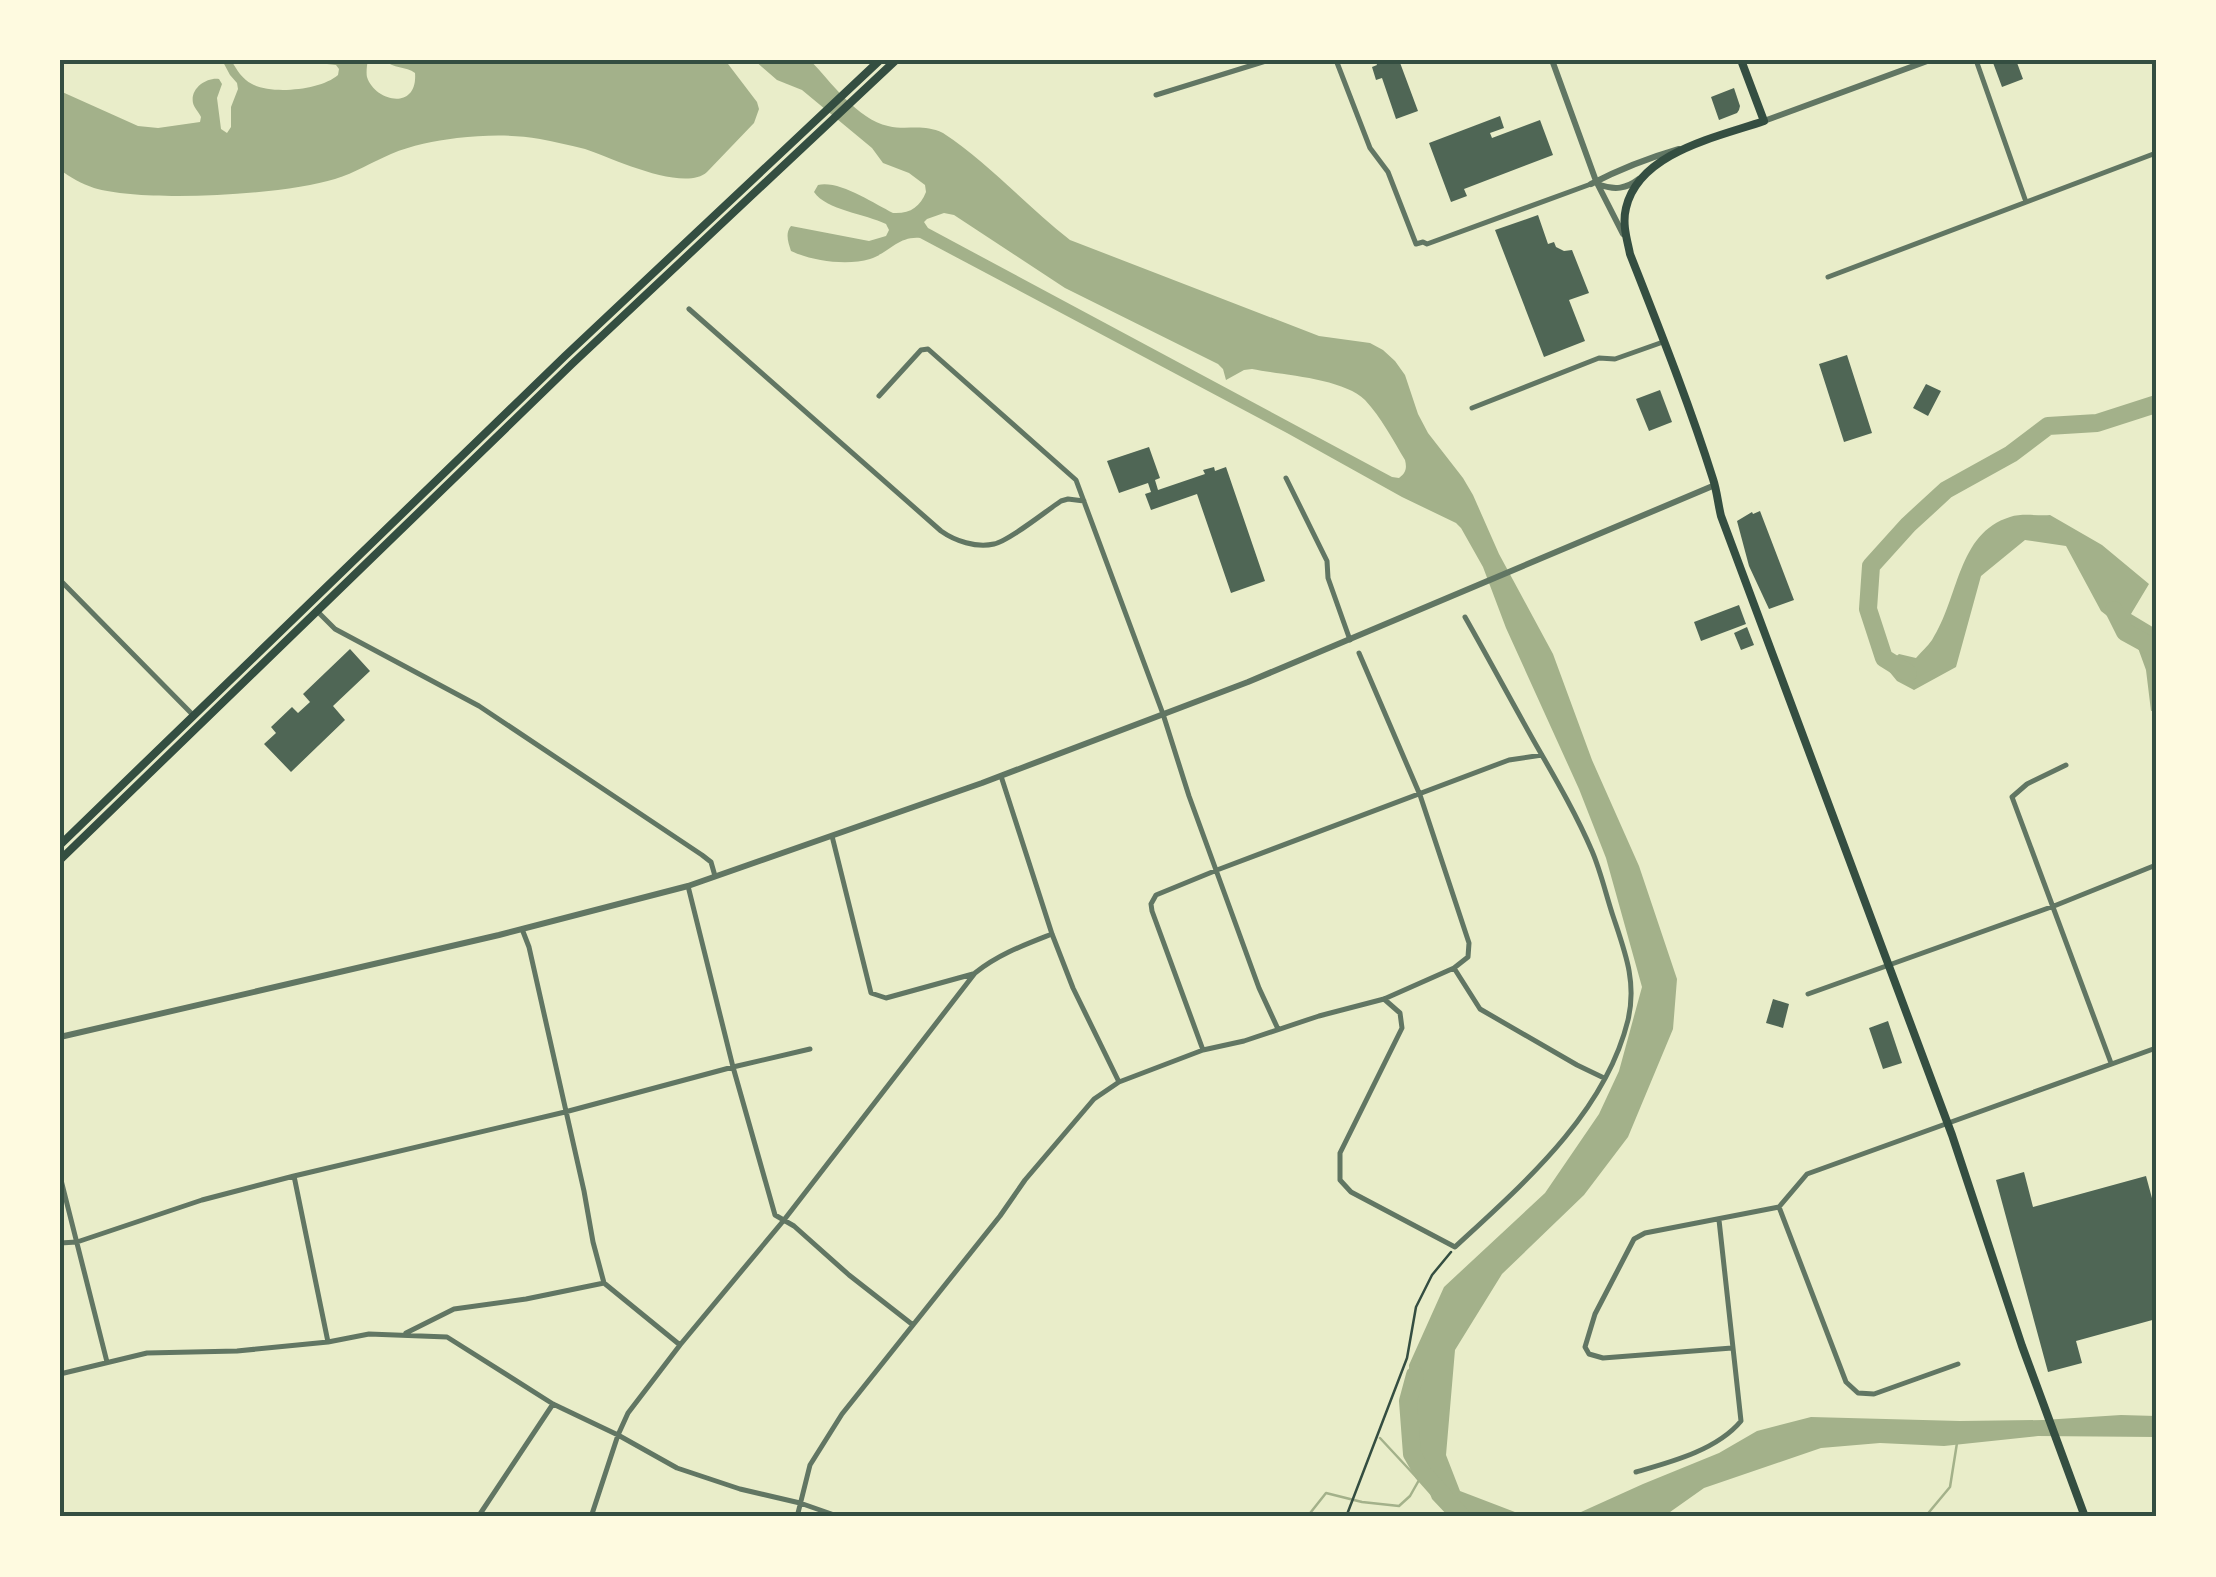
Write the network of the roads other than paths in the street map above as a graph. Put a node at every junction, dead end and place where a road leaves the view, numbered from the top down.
1 (896, 60) edge
2 (1270, 60) edge
3 (1336, 60) edge
4 (1552, 60) edge
5 (1740, 60) edge
6 (1930, 60) edge
7 (1976, 60) edge
8 (880, 61) edge
9 (1156, 95) dead end
10 (1764, 122) junction
11 (1695, 145) junction
12 (2156, 153) edge
13 (1644, 176) junction
14 (1595, 183) junction
15 (2026, 202) junction
16 (1630, 254) junction
17 (1828, 277) dead end
18 (689, 309) dead end
19 (1664, 342) junction
20 (879, 396) dead end
21 (1472, 408) dead end
22 (1286, 478) dead end
23 (1715, 485) junction
24 (1084, 502) junction
25 (60, 580) edge
26 (316, 611) junction
27 (1465, 617) dead end
28 (1350, 640) junction
29 (1359, 653) dead end
30 (1163, 714) junction
31 (194, 715) junction
32 (1542, 755) junction
33 (2066, 765) dead end
34 (1001, 776) junction
35 (1420, 795) junction
36 (832, 836) junction
37 (60, 845) edge
38 (60, 860) edge
39 (2156, 865) edge
40 (1217, 870) junction
41 (716, 876) junction
42 (688, 886) junction
43 (2054, 906) junction
44 (522, 929) junction
45 (1052, 934) junction
46 (1887, 965) junction
47 (1454, 968) junction
48 (975, 973) junction
49 (1808, 994) dead end
50 (1384, 999) junction
51 (1278, 1029) junction
52 (60, 1037) edge
53 (2156, 1048) edge
54 (810, 1049) dead end
55 (1203, 1050) junction
56 (2111, 1063) junction
57 (733, 1067) junction
58 (1604, 1078) junction
59 (1119, 1082) junction
60 (565, 1112) junction
61 (1948, 1125) junction
62 (60, 1176) edge
63 (294, 1176) junction
64 (1779, 1207) junction
65 (784, 1220) junction
66 (1719, 1220) junction
67 (76, 1242) junction
68 (60, 1244) edge
69 (604, 1283) junction
70 (912, 1325) junction
71 (403, 1334) junction
72 (328, 1342) junction
73 (680, 1345) junction
74 (1732, 1348) junction
75 (107, 1363) junction
76 (1958, 1364) dead end
77 (60, 1374) edge
78 (552, 1404) junction
79 (618, 1435) junction
80 (1636, 1472) dead end
81 (800, 1503) junction
82 (478, 1517) edge
83 (591, 1517) edge
84 (797, 1517) edge
85 (840, 1517) edge
86 (2084, 1517) edge

1 - 26 highway
2 - 9 street
3 - 14 street
4 - 14 street
5 - 10 highway
6 - 10 street
7 - 15 street
8 - 31 highway
10 - 11 highway
11 - 13 highway
11 - 14 street
12 - 15 street
13 - 14 street
13 - 16 highway
14 - 16 street
15 - 17 street
16 - 19 highway
18 - 24 street
19 - 21 street
19 - 23 highway
20 - 24 street
22 - 28 street
23 - 28 street
23 - 46 highway
24 - 30 street
25 - 31 street
26 - 38 highway
26 - 41 street
27 - 32 street
28 - 30 street
29 - 35 street
30 - 34 street
30 - 40 street
31 - 37 highway
32 - 35 street
32 - 58 street
33 - 43 street
34 - 36 street
34 - 45 street
35 - 40 street
35 - 47 street
36 - 41 street
36 - 48 street
39 - 43 street
40 - 51 street
40 - 55 street
41 - 42 street
42 - 44 street
42 - 57 street
43 - 46 street
43 - 56 street
44 - 52 street
44 - 60 street
45 - 48 street
45 - 59 street
46 - 49 street
46 - 61 highway
47 - 50 street
47 - 58 street
48 - 65 street
50 - 51 street
50 - 58 street
51 - 55 street
53 - 56 street
54 - 57 street
55 - 59 street
56 - 61 street
57 - 60 street
57 - 65 street
59 - 70 street
60 - 63 street
60 - 69 street
61 - 64 street
61 - 86 highway
62 - 67 street
63 - 67 street
63 - 72 street
64 - 66 street
64 - 76 street
65 - 70 street
65 - 73 street
66 - 74 street
66 - 74 street
67 - 68 street
67 - 75 street
69 - 71 street
69 - 73 street
70 - 81 street
71 - 72 street
71 - 78 street
72 - 75 street
73 - 79 street
74 - 80 street
75 - 77 street
78 - 79 street
78 - 82 street
79 - 81 street
79 - 83 street
81 - 84 street
81 - 85 street

